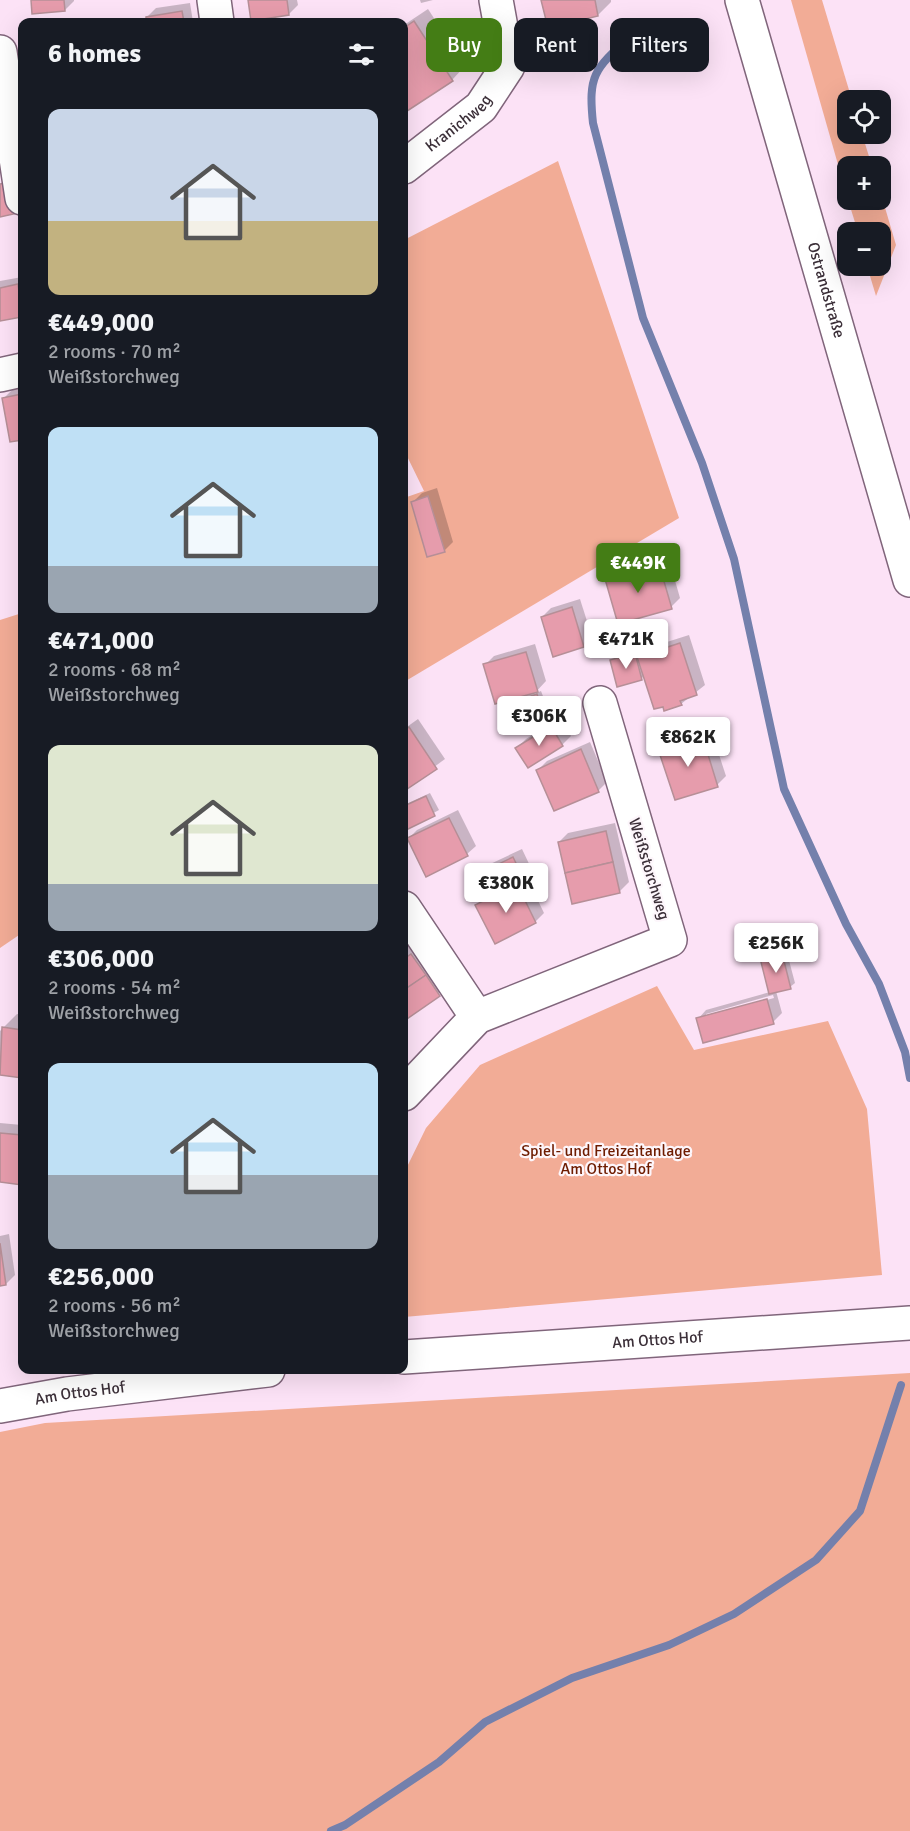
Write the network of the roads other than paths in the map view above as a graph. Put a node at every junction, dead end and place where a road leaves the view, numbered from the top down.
1 (214, 0) edge
2 (496, 0) edge
3 (742, 0) edge
4 (217, 18) edge
5 (0, 52) edge
6 (7, 148) edge
7 (408, 164) edge
8 (18, 185) edge
9 (18, 371) edge
10 (0, 375) edge
11 (910, 580) edge
12 (600, 703) dead end
13 (408, 914) edge
14 (477, 1017) junction
15 (408, 1090) edge
16 (910, 1323) edge
17 (408, 1357) edge
18 (234, 1374) edge
19 (0, 1406) edge

1 - 4 street
2 - 7 street, Kranichweg
3 - 11 street, Ostrandstraße
5 - 6 street
6 - 8 street
9 - 10 street
12 - 14 street, Weißstorchweg
13 - 14 street
14 - 15 street, Weißstorchweg
16 - 17 street, Am Ottos Hof
18 - 19 street, Am Ottos Hof

